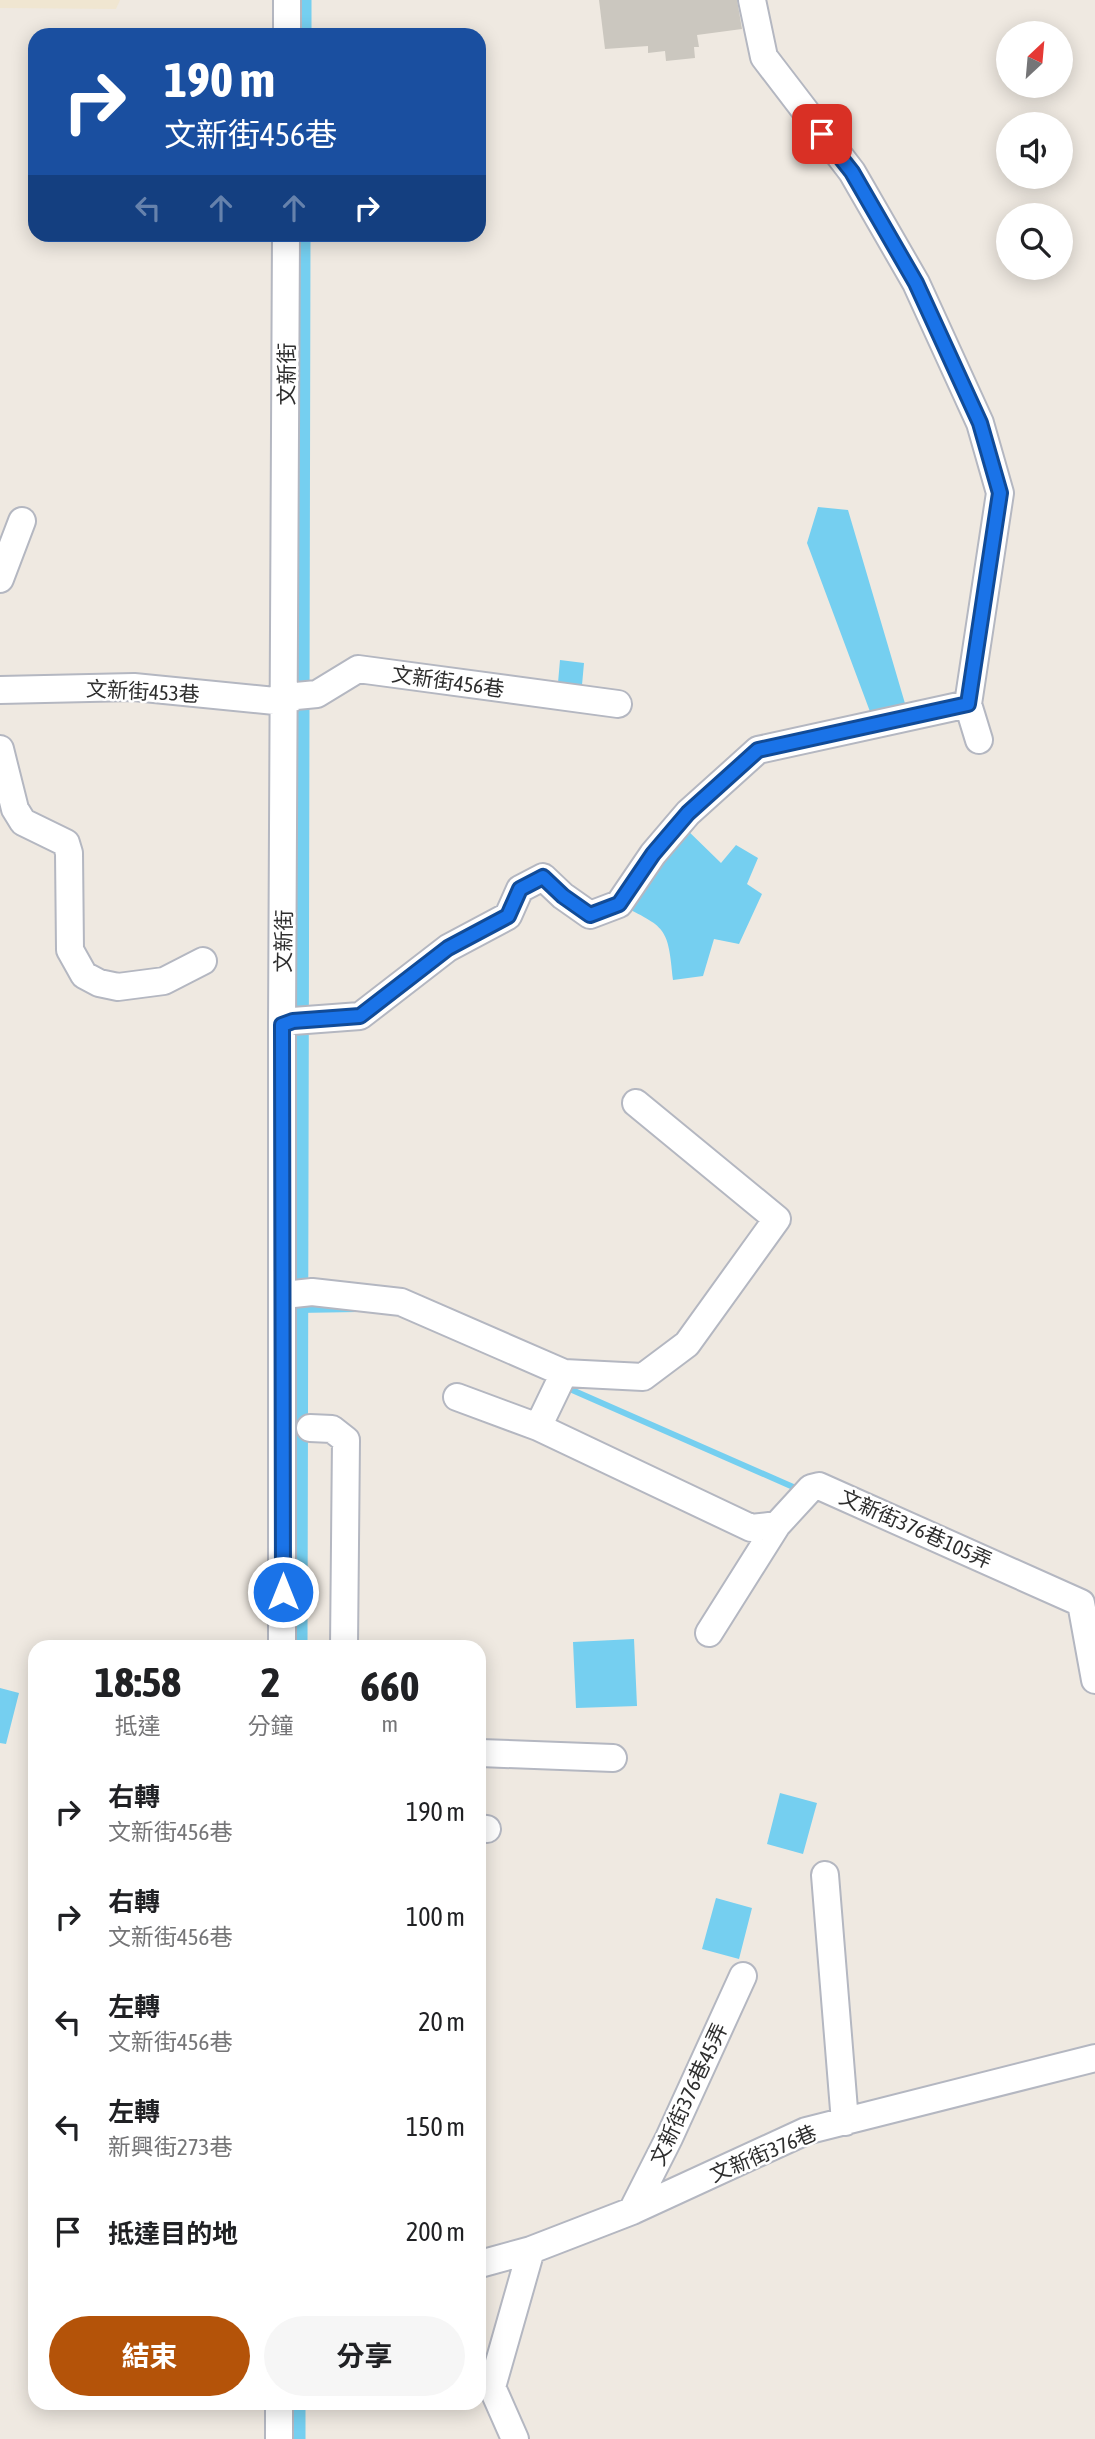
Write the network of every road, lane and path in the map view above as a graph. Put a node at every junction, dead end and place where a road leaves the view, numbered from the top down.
1 (287, 0) edge
2 (752, 0) edge
3 (287, 28) edge
4 (286, 242) edge
5 (22, 521) dead end
6 (0, 579) edge
7 (0, 690) edge
8 (300, 697) junction
9 (618, 704) dead end
10 (968, 704) junction
11 (979, 740) dead end
12 (0, 750) edge
13 (204, 961) dead end
14 (288, 1023) junction
15 (636, 1102) dead end
16 (297, 1293) junction
17 (560, 1380) junction
18 (457, 1397) dead end
19 (538, 1426) junction
20 (310, 1428) dead end
21 (777, 1525) junction
22 (709, 1633) dead end
23 (282, 1640) edge
24 (344, 1640) edge
25 (1095, 1681) edge
26 (486, 1753) edge
27 (613, 1758) dead end
28 (825, 1875) dead end
29 (743, 1976) dead end
30 (1095, 2058) edge
31 (845, 2122) junction
32 (632, 2211) junction
33 (531, 2250) junction
34 (486, 2262) edge
35 (279, 2410) edge
36 (279, 2439) edge
37 (515, 2439) edge

1 - 3 street
2 - 10 street
4 - 8 street, 文新街
5 - 6 street
7 - 8 street, 文新街453巷
8 - 9 street, 文新街456巷
8 - 14 street, 文新街
10 - 11 street
10 - 14 street
12 - 13 street
14 - 16 street, 文新街
15 - 17 street
16 - 17 street
16 - 23 street, 文新街
17 - 19 street
18 - 19 street
19 - 21 street
20 - 24 street
21 - 22 street, 文新街376巷105弄
21 - 25 street, 文新街376巷105弄
26 - 27 street
28 - 31 street
29 - 32 street, 文新街376巷45弄
30 - 31 street, 文新街376巷
31 - 32 street, 文新街376巷
32 - 33 street, 文新街376巷
33 - 34 street, 文新街376巷
33 - 37 street
35 - 36 street

